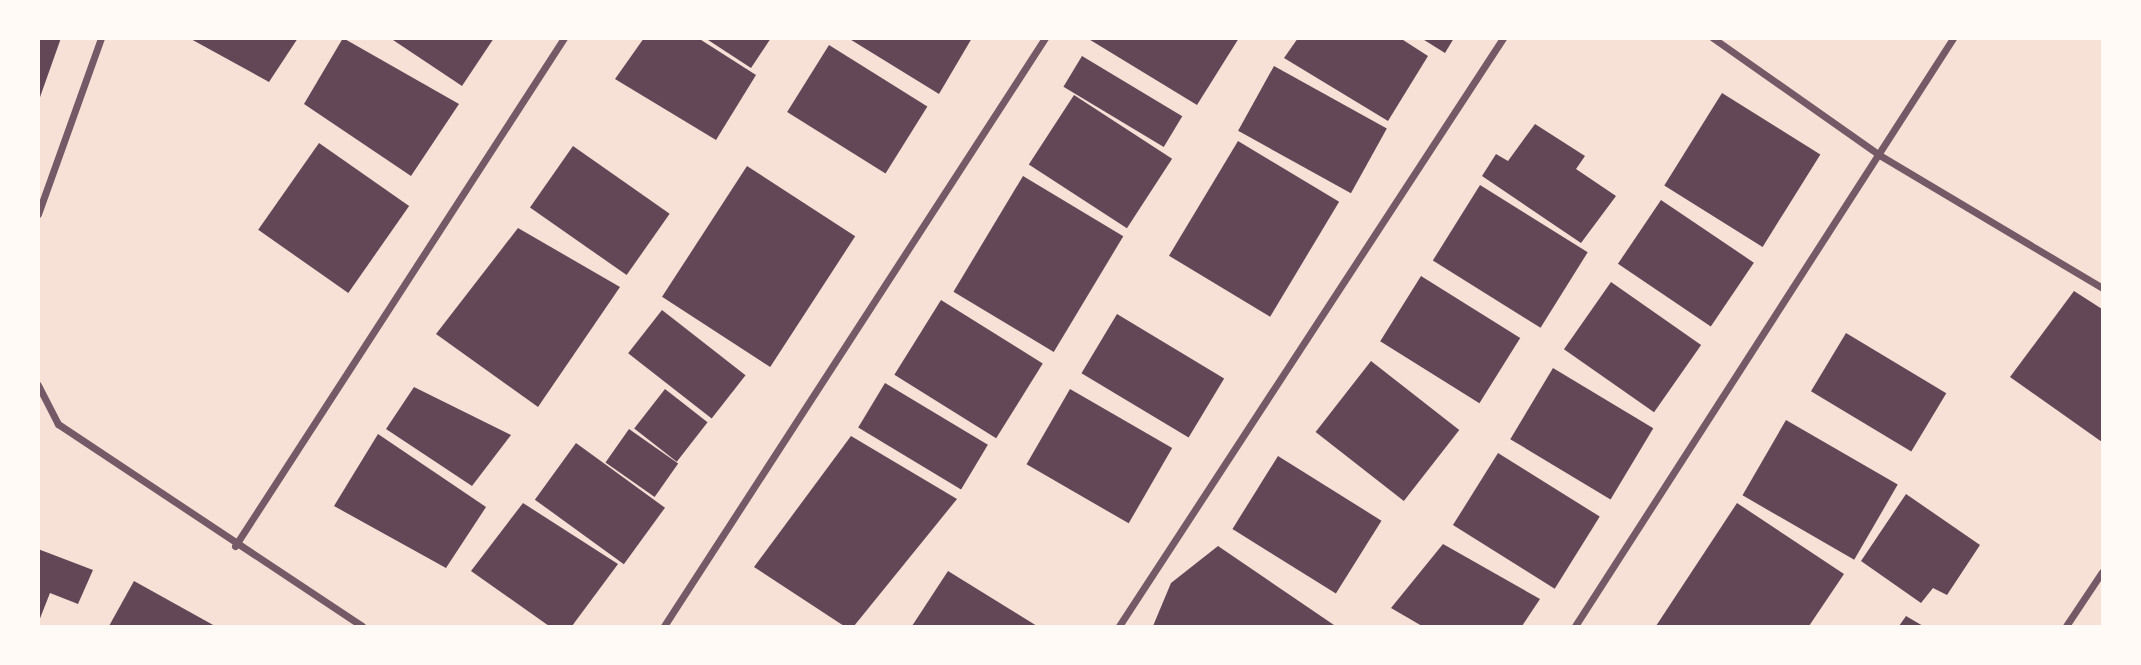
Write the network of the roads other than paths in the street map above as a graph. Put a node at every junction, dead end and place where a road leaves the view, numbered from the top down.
1 (101, 38) edge
2 (564, 38) edge
3 (1045, 38) edge
4 (1503, 38) edge
5 (1713, 38) edge
6 (1953, 38) edge
7 (1881, 156) junction
8 (38, 214) edge
9 (2102, 288) edge
10 (38, 385) edge
11 (235, 546) junction
12 (2102, 572) edge
13 (362, 626) edge
14 (664, 626) edge
15 (1119, 626) edge
16 (1575, 626) edge
17 (2066, 626) edge

1 - 8 street
2 - 11 street
3 - 14 street
4 - 15 street
5 - 7 street
6 - 7 street
7 - 9 street
7 - 16 street
10 - 11 street
11 - 13 street
12 - 17 street

